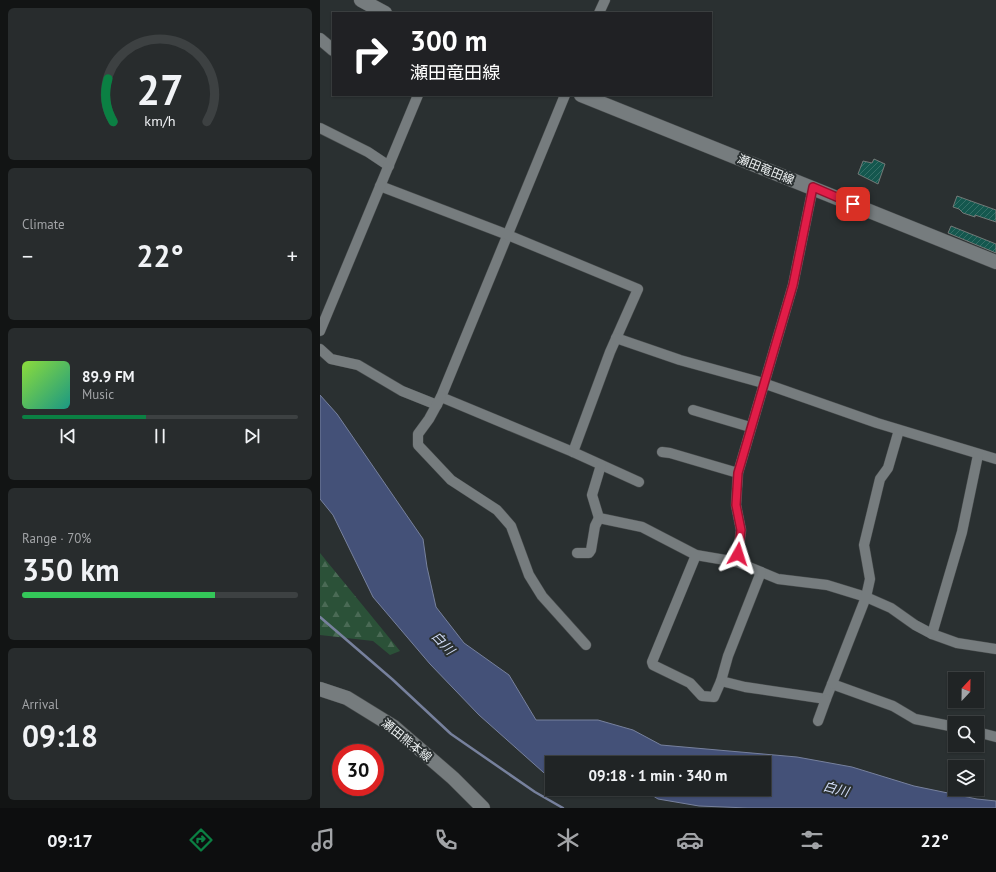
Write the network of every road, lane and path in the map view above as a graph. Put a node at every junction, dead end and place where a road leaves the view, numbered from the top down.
1 (361, 0) edge
2 (605, 0) edge
3 (383, 12) edge
4 (599, 12) edge
5 (320, 39) edge
6 (332, 49) edge
7 (418, 96) edge
8 (565, 96) edge
9 (584, 96) edge
10 (320, 128) edge
11 (390, 166) junction
12 (380, 186) junction
13 (813, 187) junction
14 (508, 236) junction
15 (996, 262) edge
16 (320, 330) edge
17 (616, 338) junction
18 (320, 349) edge
19 (763, 383) junction
20 (439, 401) junction
21 (693, 410) dead end
22 (750, 427) junction
23 (899, 430) junction
24 (572, 452) junction
25 (662, 452) dead end
26 (978, 455) junction
27 (996, 459) edge
28 (600, 464) junction
29 (738, 473) junction
30 (639, 482) dead end
31 (599, 518) junction
32 (576, 553) dead end
33 (696, 555) junction
34 (737, 562) junction
35 (761, 572) junction
36 (866, 597) junction
37 (932, 634) junction
38 (586, 644) dead end
39 (996, 649) edge
40 (721, 681) junction
41 (832, 684) junction
42 (320, 689) edge
43 (826, 698) junction
44 (818, 721) dead end
45 (948, 726) edge
46 (984, 734) edge
47 (996, 737) edge
48 (483, 808) edge

1 - 3 main road
2 - 4 street
5 - 6 street
7 - 11 street
8 - 14 street
9 - 13 main road, 瀬田竜田線
10 - 11 street
11 - 12 street
12 - 14 street
12 - 16 street
13 - 15 main road, 瀬田竜田線
13 - 19 street
14 - 17 street
14 - 20 street
17 - 19 street
17 - 24 street
18 - 20 street
19 - 22 street
19 - 23 street
20 - 24 street
20 - 38 street
21 - 22 street
22 - 29 street
23 - 26 street
23 - 36 street
24 - 28 street
25 - 29 street
26 - 27 street
26 - 37 street
28 - 30 street
28 - 31 street
29 - 34 street
31 - 32 street
31 - 33 street
33 - 34 street
33 - 40 street
34 - 35 street
35 - 36 street
35 - 40 street
36 - 37 street
36 - 41 street
37 - 39 street
40 - 43 street
41 - 43 street
41 - 45 street
42 - 48 main road, 瀬田熊本線
43 - 44 street
46 - 47 street

